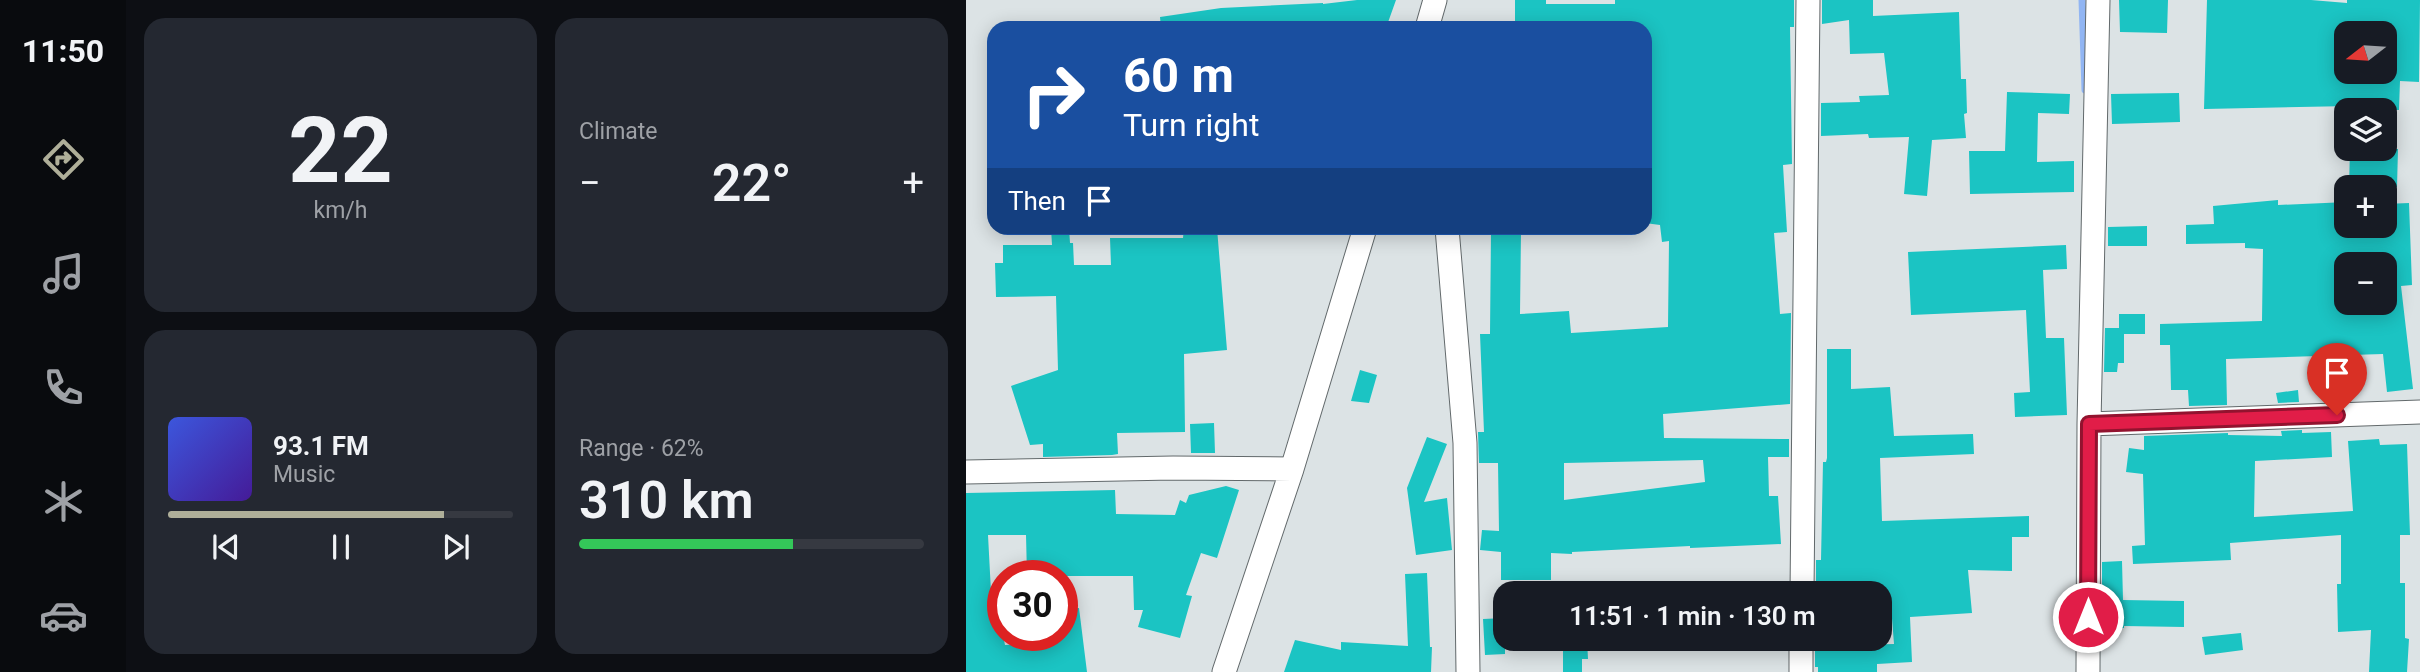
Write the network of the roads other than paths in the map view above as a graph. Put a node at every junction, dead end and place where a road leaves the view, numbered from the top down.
1 (1808, 0) edge
2 (2098, 0) edge
3 (1364, 235) edge
4 (1448, 235) edge
5 (2420, 412) edge
6 (2089, 424) junction
7 (1292, 469) junction
8 (966, 472) edge
9 (1802, 581) edge
10 (1801, 651) edge
11 (1224, 672) edge
12 (1468, 672) edge
13 (1801, 672) edge
14 (2088, 672) edge

1 - 9 street
2 - 6 street
3 - 7 street
4 - 12 street
5 - 6 street
6 - 14 street
7 - 8 street
7 - 11 street
10 - 13 street

